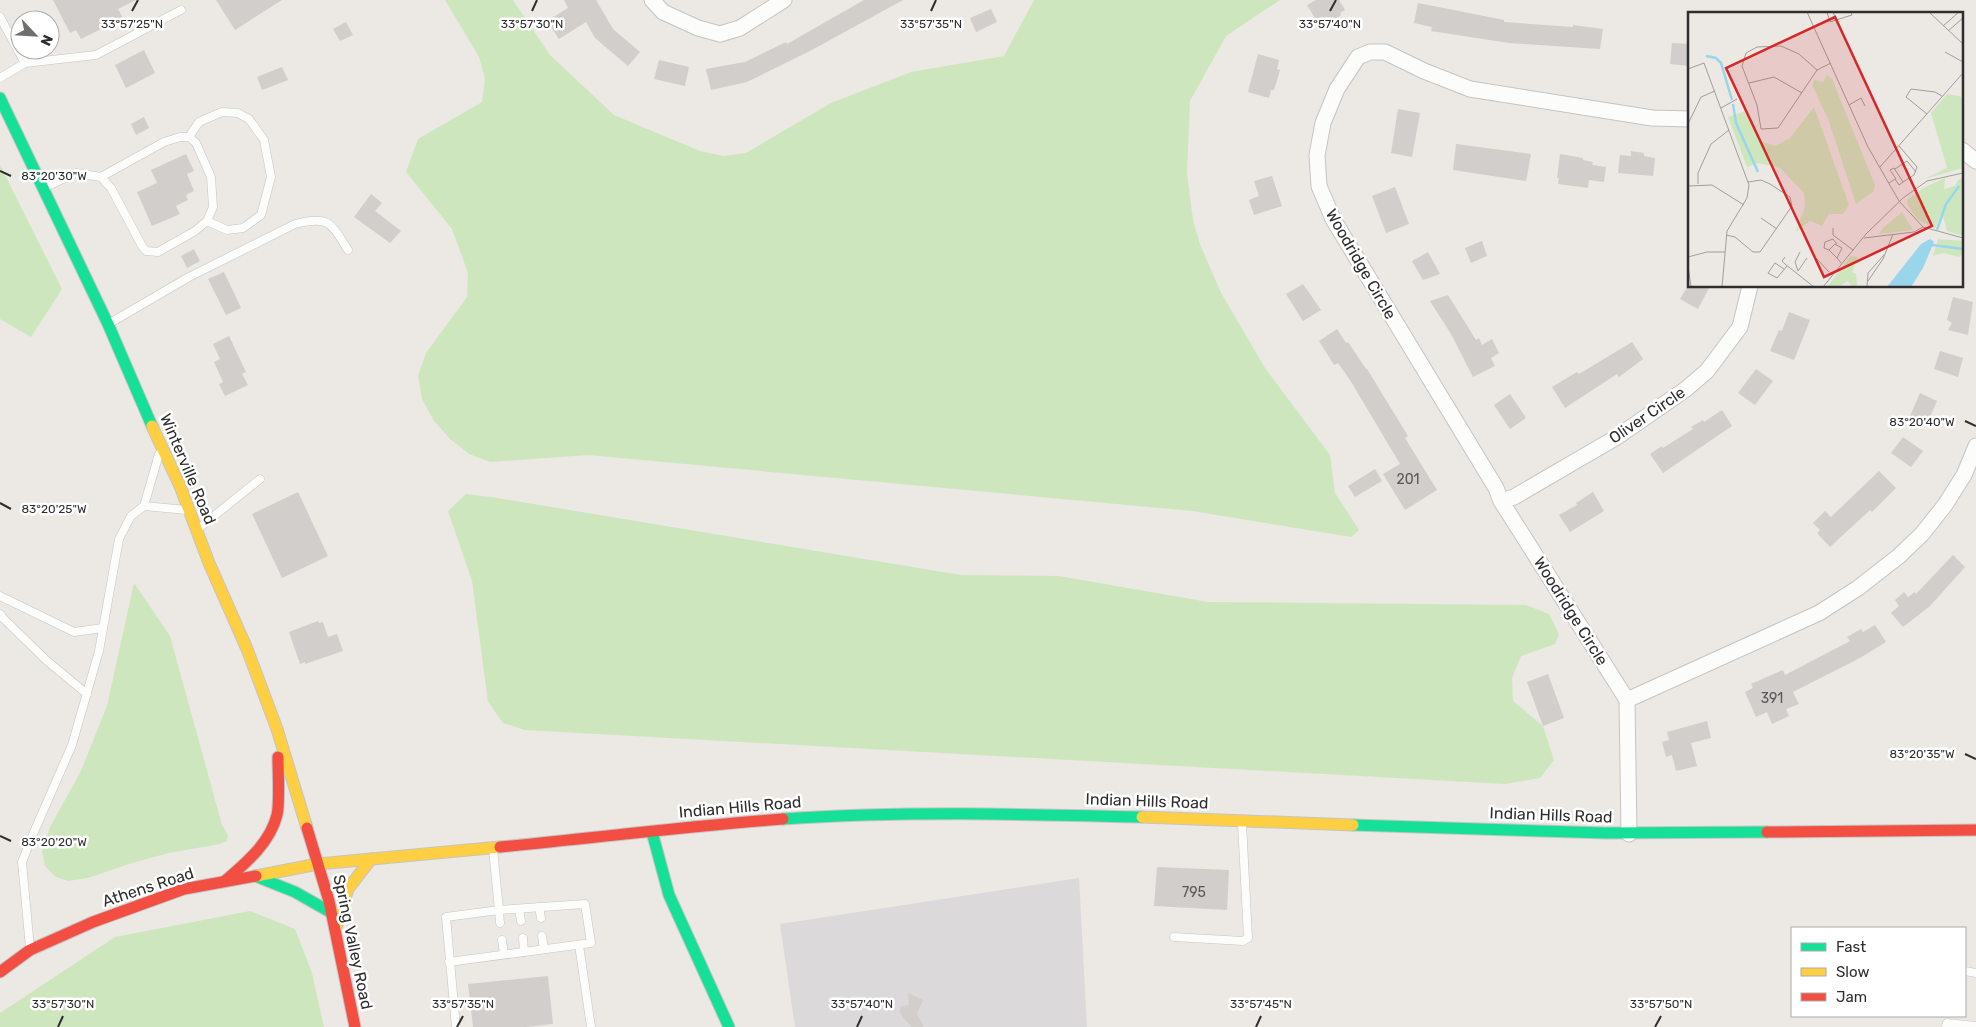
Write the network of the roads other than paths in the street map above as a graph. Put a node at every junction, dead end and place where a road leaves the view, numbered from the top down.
1 (652, 0) edge
2 (784, 0) edge
3 (181, 10) dead end
4 (0, 17) edge
5 (24, 63) junction
6 (0, 78) edge
7 (0, 98) edge
8 (1688, 119) edge
9 (189, 137) junction
10 (1964, 152) edge
11 (1976, 161) edge
12 (101, 177) junction
13 (44, 188) junction
14 (207, 221) junction
15 (348, 250) dead end
16 (1750, 288) edge
17 (108, 324) junction
18 (1976, 446) edge
19 (161, 448) junction
20 (260, 479) dead end
21 (1501, 500) junction
22 (144, 506) junction
23 (189, 511) junction
24 (197, 530) junction
25 (0, 596) edge
26 (0, 614) edge
27 (103, 628) junction
28 (87, 694) junction
29 (1627, 700) junction
30 (277, 729) junction
31 (1242, 821) junction
32 (1976, 830) edge
33 (652, 832) junction
34 (1629, 834) junction
35 (493, 848) junction
36 (371, 859) junction
37 (318, 864) junction
38 (254, 876) junction
39 (223, 882) junction
40 (539, 907) junction
41 (519, 909) junction
42 (499, 910) junction
43 (332, 913) junction
44 (541, 918) dead end
45 (520, 921) dead end
46 (500, 923) dead end
47 (336, 933) junction
48 (542, 936) dead end
49 (1174, 937) dead end
50 (523, 938) dead end
51 (502, 940) dead end
52 (579, 945) junction
53 (544, 949) junction
54 (30, 950) junction
55 (524, 952) junction
56 (504, 954) junction
57 (449, 962) junction
58 (0, 972) edge
59 (1947, 1022) edge
60 (1976, 1026) edge
61 (354, 1027) edge
62 (456, 1027) edge
63 (591, 1027) edge
64 (728, 1027) edge

1 - 2 street
3 - 5 lane
4 - 5 lane
5 - 6 lane
7 - 13 street, Winterville Road
8 - 21 street, Woodridge Circle
9 - 12 lane
9 - 14 lane
9 - 14 lane
10 - 11 street
12 - 13 lane
12 - 14 lane
13 - 17 street, Winterville Road
15 - 17 lane
16 - 21 street, Oliver Circle
17 - 19 street, Winterville Road
18 - 29 street
19 - 22 lane
19 - 23 street, Winterville Road
20 - 24 lane
21 - 29 street, Woodridge Circle
22 - 23 lane
22 - 27 lane
23 - 24 street, Winterville Road
24 - 30 street, Winterville Road
25 - 27 lane
26 - 28 lane
27 - 28 lane
28 - 54 lane
29 - 34 street
30 - 37 street, Winterville Road
30 - 39 street
31 - 33 street, Indian Hills Road
31 - 34 street, Indian Hills Road
31 - 49 lane
32 - 34 street, Indian Hills Road
33 - 35 street, Indian Hills Road
33 - 64 street
35 - 36 street, Indian Hills Road
35 - 42 lane
36 - 37 street, Indian Hills Road
36 - 47 street
37 - 38 street, Athens Road
37 - 43 street, Spring Valley Road
38 - 39 street, Athens Road
38 - 43 street
39 - 54 street, Athens Road
40 - 41 lane
40 - 44 lane
40 - 52 lane
41 - 42 lane
41 - 45 lane
42 - 46 lane
42 - 57 lane
43 - 47 street, Spring Valley Road
47 - 61 street, Spring Valley Road
48 - 53 lane
50 - 55 lane
51 - 56 lane
52 - 53 lane
52 - 63 lane
53 - 55 lane
54 - 58 street, Athens Road
55 - 56 lane
56 - 57 lane
57 - 62 lane
59 - 60 lane

